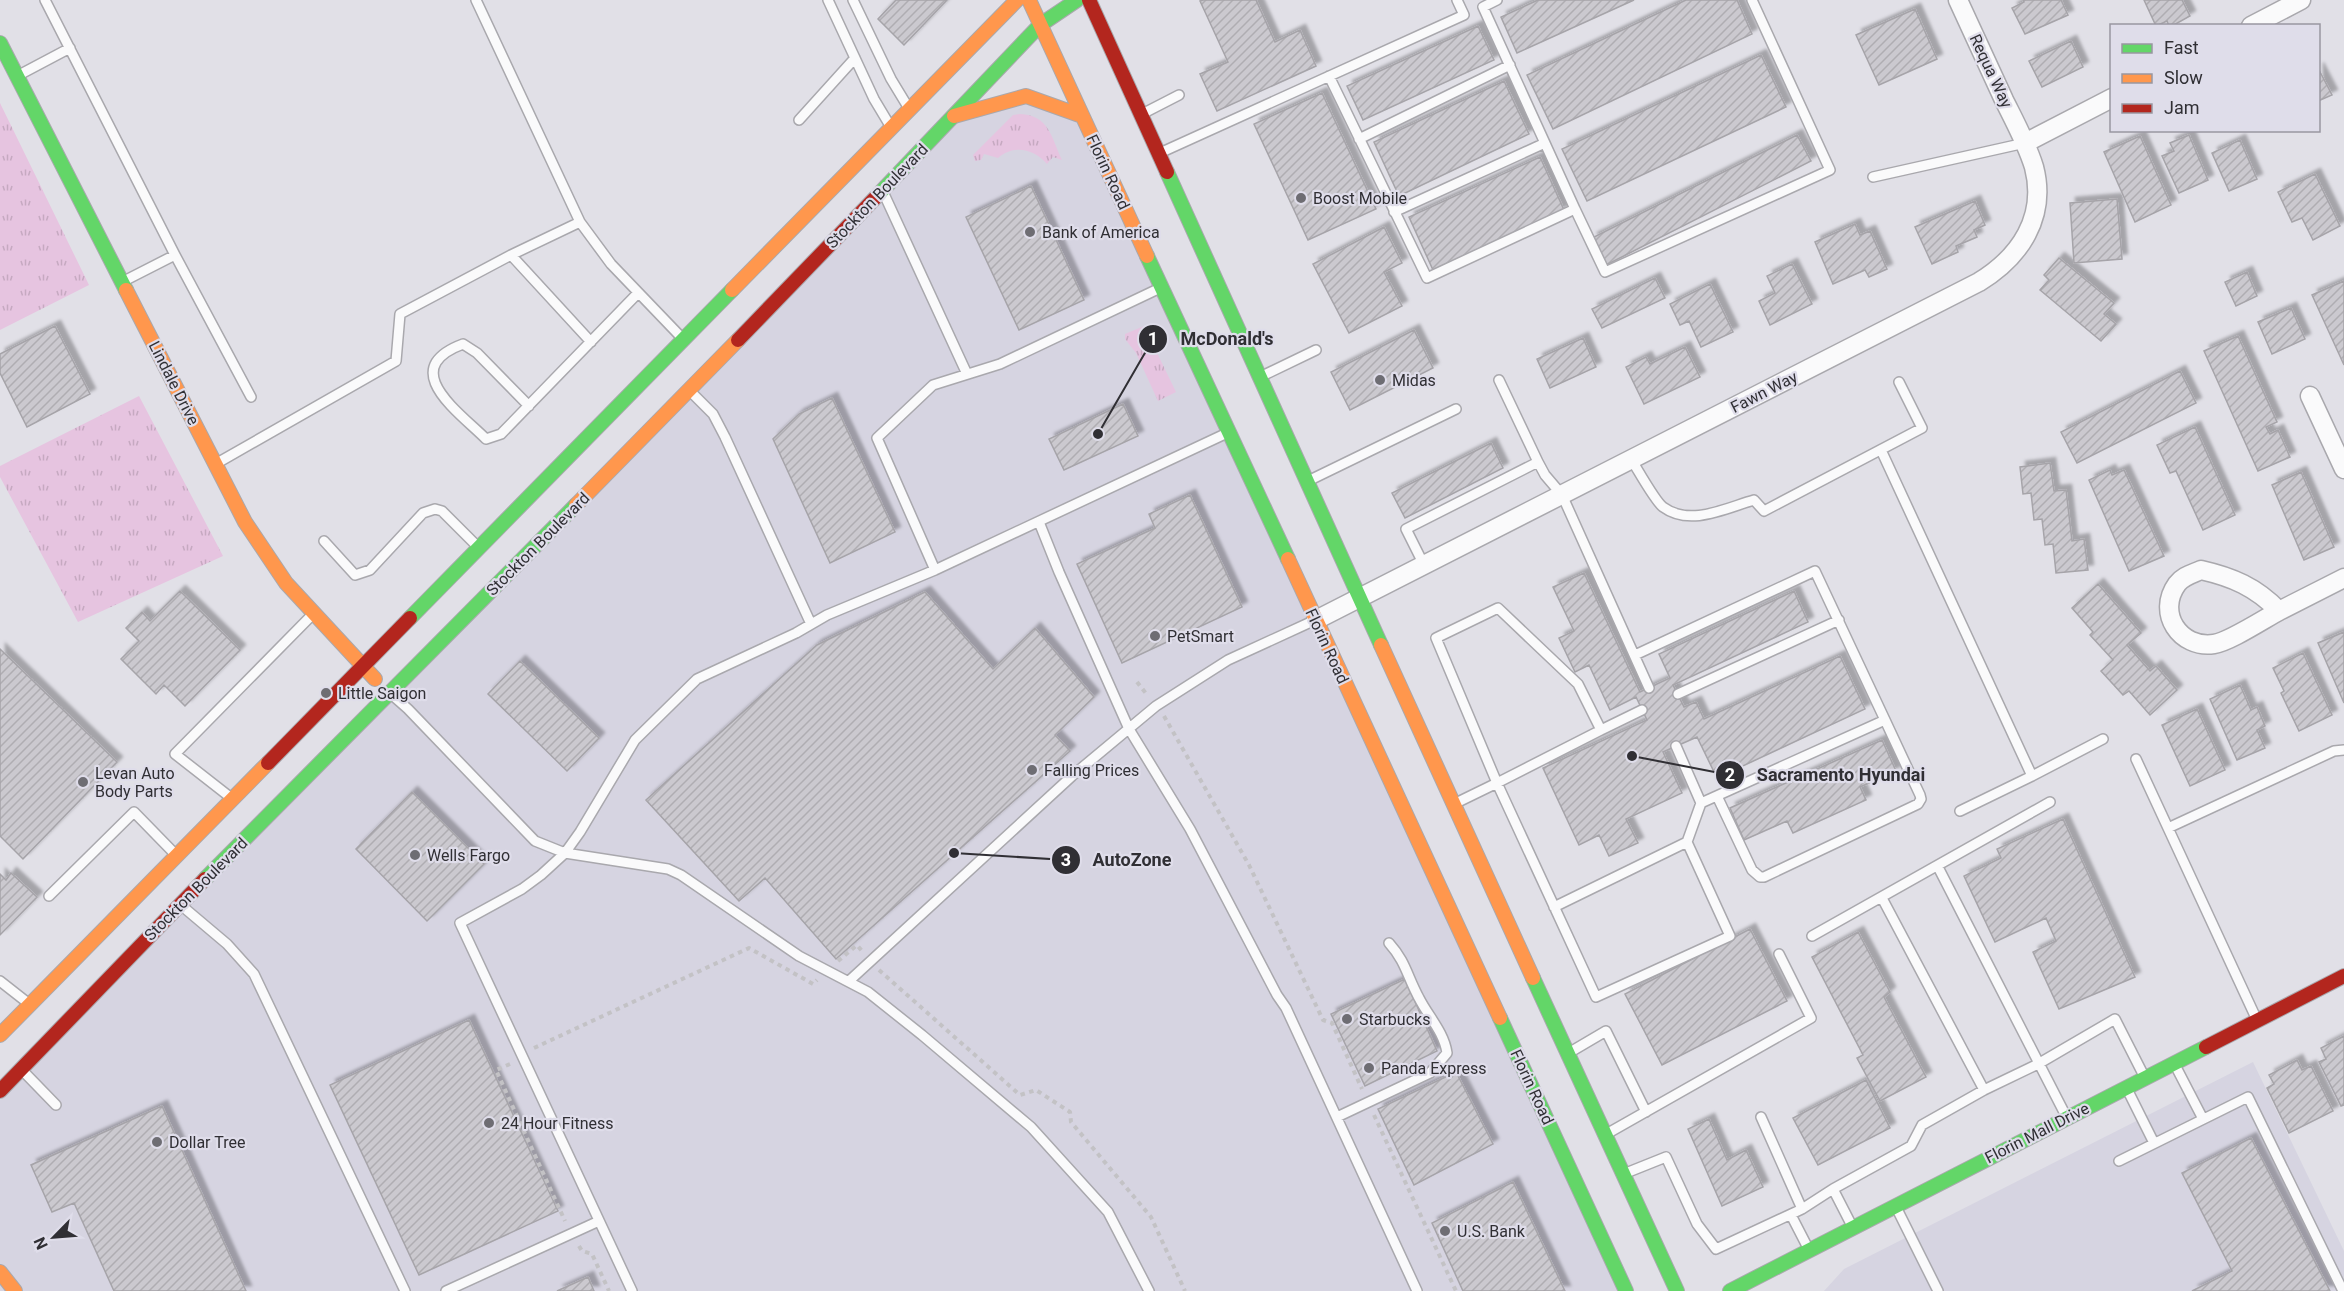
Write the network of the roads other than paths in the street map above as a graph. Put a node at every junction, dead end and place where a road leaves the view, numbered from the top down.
1 (45, 0) edge
2 (476, 0) edge
3 (828, 0) edge
4 (853, 0) edge
5 (1017, 0) edge
6 (1029, 0) edge
7 (1077, 0) edge
8 (1089, 0) edge
9 (1457, 0) edge
10 (1497, 0) edge
11 (1752, 0) edge
12 (1958, 0) edge
13 (2301, 0) edge
14 (2255, 24) edge
15 (1040, 26) junction
16 (0, 43) edge
17 (70, 48) junction
18 (855, 58) junction
19 (1510, 65) junction
20 (17, 76) junction
21 (1329, 76) junction
22 (1179, 95) dead end
23 (2110, 99) edge
24 (909, 110) junction
25 (1141, 115) junction
26 (954, 116) junction
27 (1082, 116) junction
28 (799, 120) dead end
29 (891, 128) junction
30 (1359, 139) junction
31 (1545, 143) junction
32 (2025, 143) junction
33 (1159, 153) junction
34 (1873, 177) dead end
35 (883, 191) junction
36 (1575, 209) junction
37 (1394, 212) junction
38 (580, 222) junction
39 (175, 255) junction
40 (511, 255) junction
41 (122, 282) junction
42 (1161, 287) junction
43 (638, 293) junction
44 (684, 340) junction
45 (591, 342) junction
46 (1316, 350) dead end
47 (967, 374) junction
48 (1260, 377) junction
49 (1499, 380) dead end
50 (1899, 382) dead end
51 (690, 390) junction
52 (2310, 396) dead end
53 (251, 397) dead end
54 (529, 406) junction
55 (1456, 409) dead end
56 (1229, 432) junction
57 (1881, 450) junction
58 (1631, 459) junction
59 (1538, 462) junction
60 (215, 464) junction
61 (2344, 469) edge
62 (1307, 481) junction
63 (1562, 495) junction
64 (1039, 522) junction
65 (324, 541) dead end
66 (480, 548) junction
67 (1424, 565) junction
68 (935, 570) junction
69 (2344, 578) edge
70 (1361, 597) junction
71 (2279, 611) junction
72 (314, 614) junction
73 (1316, 620) junction
74 (1839, 620) junction
75 (811, 624) junction
76 (1635, 655) junction
77 (362, 668) junction
78 (1649, 688) dead end
79 (391, 694) junction
80 (1678, 694) dead end
81 (1642, 710) dead end
82 (1886, 720) junction
83 (1129, 729) junction
84 (1601, 730) junction
85 (2103, 738) dead end
86 (1676, 746) dead end
87 (2344, 750) edge
88 (2136, 759) dead end
89 (2032, 776) junction
90 (1497, 783) junction
91 (1717, 796) junction
92 (233, 799) junction
93 (2050, 802) dead end
94 (1701, 803) junction
95 (1453, 804) junction
96 (1960, 810) dead end
97 (2168, 828) junction
98 (1687, 842) junction
99 (565, 852) junction
100 (177, 855) junction
101 (1938, 867) junction
102 (49, 896) dead end
103 (1882, 898) junction
104 (180, 904) junction
105 (1554, 907) junction
106 (1812, 936) dead end
107 (1389, 943) dead end
108 (1779, 954) dead end
109 (2344, 976) edge
110 (0, 981) edge
111 (849, 981) junction
112 (30, 1005) junction
113 (2257, 1021) junction
114 (0, 1035) edge
115 (1568, 1054) junction
116 (2174, 1063) junction
117 (2038, 1064) junction
118 (21, 1070) junction
119 (2145, 1078) junction
120 (2126, 1087) junction
121 (1984, 1090) junction
122 (0, 1091) edge
123 (56, 1105) dead end
124 (1646, 1112) junction
125 (1337, 1117) junction
126 (1761, 1117) dead end
127 (2067, 1118) junction
128 (2203, 1119) junction
129 (1605, 1134) junction
130 (2154, 1143) junction
131 (2119, 1161) dead end
132 (1623, 1174) junction
133 (1833, 1189) junction
134 (1895, 1206) junction
135 (1802, 1209) junction
136 (1791, 1215) junction
137 (599, 1221) junction
138 (1853, 1228) junction
139 (1809, 1250) junction
140 (0, 1272) edge
141 (15, 1291) edge
142 (405, 1291) edge
143 (446, 1291) edge
144 (632, 1291) edge
145 (1149, 1291) edge
146 (1417, 1291) edge
147 (1626, 1291) edge
148 (1677, 1291) edge
149 (1730, 1291) edge
150 (1938, 1291) edge
151 (2343, 1291) edge

1 - 17 lane
2 - 38 lane
3 - 18 lane
4 - 24 lane
5 - 24 main road
6 - 15 main road, Florin Road
7 - 15 main road, Stockton Boulevard
8 - 25 main road
9 - 21 lane
10 - 19 lane
11 - 36 lane
12 - 32 street, Requa Way
13 - 14 street
15 - 26 main road, Stockton Boulevard
15 - 27 main road, Florin Road
16 - 20 main road, Lindale Drive
17 - 20 lane
17 - 39 lane
18 - 28 lane
18 - 29 lane
19 - 30 lane
19 - 31 lane
20 - 41 main road, Lindale Drive
21 - 30 lane
21 - 33 lane
22 - 25 lane
23 - 32 street
24 - 29 main road
25 - 33 main road
26 - 27 main road
26 - 35 main road, Stockton Boulevard
27 - 42 main road, Florin Road
29 - 44 main road
30 - 37 lane
31 - 36 lane
31 - 37 lane
32 - 34 lane
32 - 58 street, Fawn Way
33 - 48 main road
35 - 47 lane
35 - 51 main road, Stockton Boulevard
36 - 37 lane
38 - 40 lane
38 - 43 lane
39 - 41 lane
39 - 53 lane
40 - 45 lane
40 - 60 lane
41 - 60 main road, Lindale Drive
42 - 47 lane
42 - 56 main road, Florin Road
43 - 44 lane
43 - 45 lane
44 - 66 main road
45 - 54 lane
46 - 48 lane
47 - 68 lane
48 - 62 main road
49 - 59 lane
50 - 57 lane
51 - 75 lane
51 - 79 main road, Stockton Boulevard
52 - 61 street
54 - 54 lane
55 - 62 lane
56 - 64 lane
56 - 73 main road, Florin Road
57 - 58 lane
57 - 89 lane
58 - 63 street, Fawn Way
59 - 63 lane
59 - 67 lane
60 - 72 main road, Lindale Drive
62 - 70 main road
63 - 67 street, Fawn Way
63 - 76 lane
64 - 68 lane
64 - 83 lane
65 - 66 lane
66 - 77 main road
67 - 70 street, Fawn Way
68 - 75 lane
69 - 71 street
70 - 73 street, Fawn Way
70 - 95 main road
71 - 71 street
72 - 77 main road, Lindale Drive
72 - 92 lane
73 - 83 lane
73 - 147 main road, Florin Road
74 - 76 lane
74 - 80 lane
74 - 82 lane
75 - 99 lane
76 - 78 lane
77 - 79 main road, Lindale Drive
77 - 92 main road
79 - 99 lane
79 - 104 main road, Stockton Boulevard
81 - 84 lane
82 - 91 lane
82 - 91 lane
83 - 111 lane
83 - 125 lane
84 - 90 lane
84 - 90 lane
85 - 89 lane
86 - 94 lane
87 - 97 lane
88 - 97 lane
89 - 96 lane
90 - 95 lane
90 - 105 lane
91 - 94 lane
92 - 100 main road
93 - 101 lane
94 - 98 lane
95 - 115 main road
97 - 113 lane
98 - 105 lane
98 - 105 lane
99 - 111 lane
99 - 137 lane
100 - 102 lane
100 - 112 main road
101 - 103 lane
101 - 117 lane
103 - 106 lane
103 - 121 lane
104 - 118 main road, Stockton Boulevard
104 - 142 lane
107 - 125 lane
108 - 124 lane
109 - 113 main road, Florin Mall Drive
110 - 112 lane
111 - 145 lane
112 - 114 main road
113 - 116 main road, Florin Mall Drive
115 - 124 lane
115 - 129 main road
116 - 119 main road, Florin Mall Drive
116 - 128 lane
117 - 119 lane
117 - 121 lane
117 - 127 lane
118 - 122 main road, Stockton Boulevard
118 - 123 lane
119 - 120 main road, Florin Mall Drive
120 - 127 main road, Florin Mall Drive
120 - 130 lane
121 - 133 lane
124 - 129 lane
125 - 146 lane
126 - 135 lane
127 - 134 main road, Florin Mall Drive
128 - 130 lane
128 - 151 lane
129 - 132 main road
130 - 131 lane
132 - 136 lane
132 - 148 main road
133 - 135 lane
133 - 138 lane
134 - 138 main road, Florin Mall Drive
134 - 150 lane
135 - 136 lane
136 - 139 lane
137 - 143 lane
137 - 144 lane
138 - 139 main road, Florin Mall Drive
139 - 149 main road, Florin Mall Drive
140 - 141 main road

